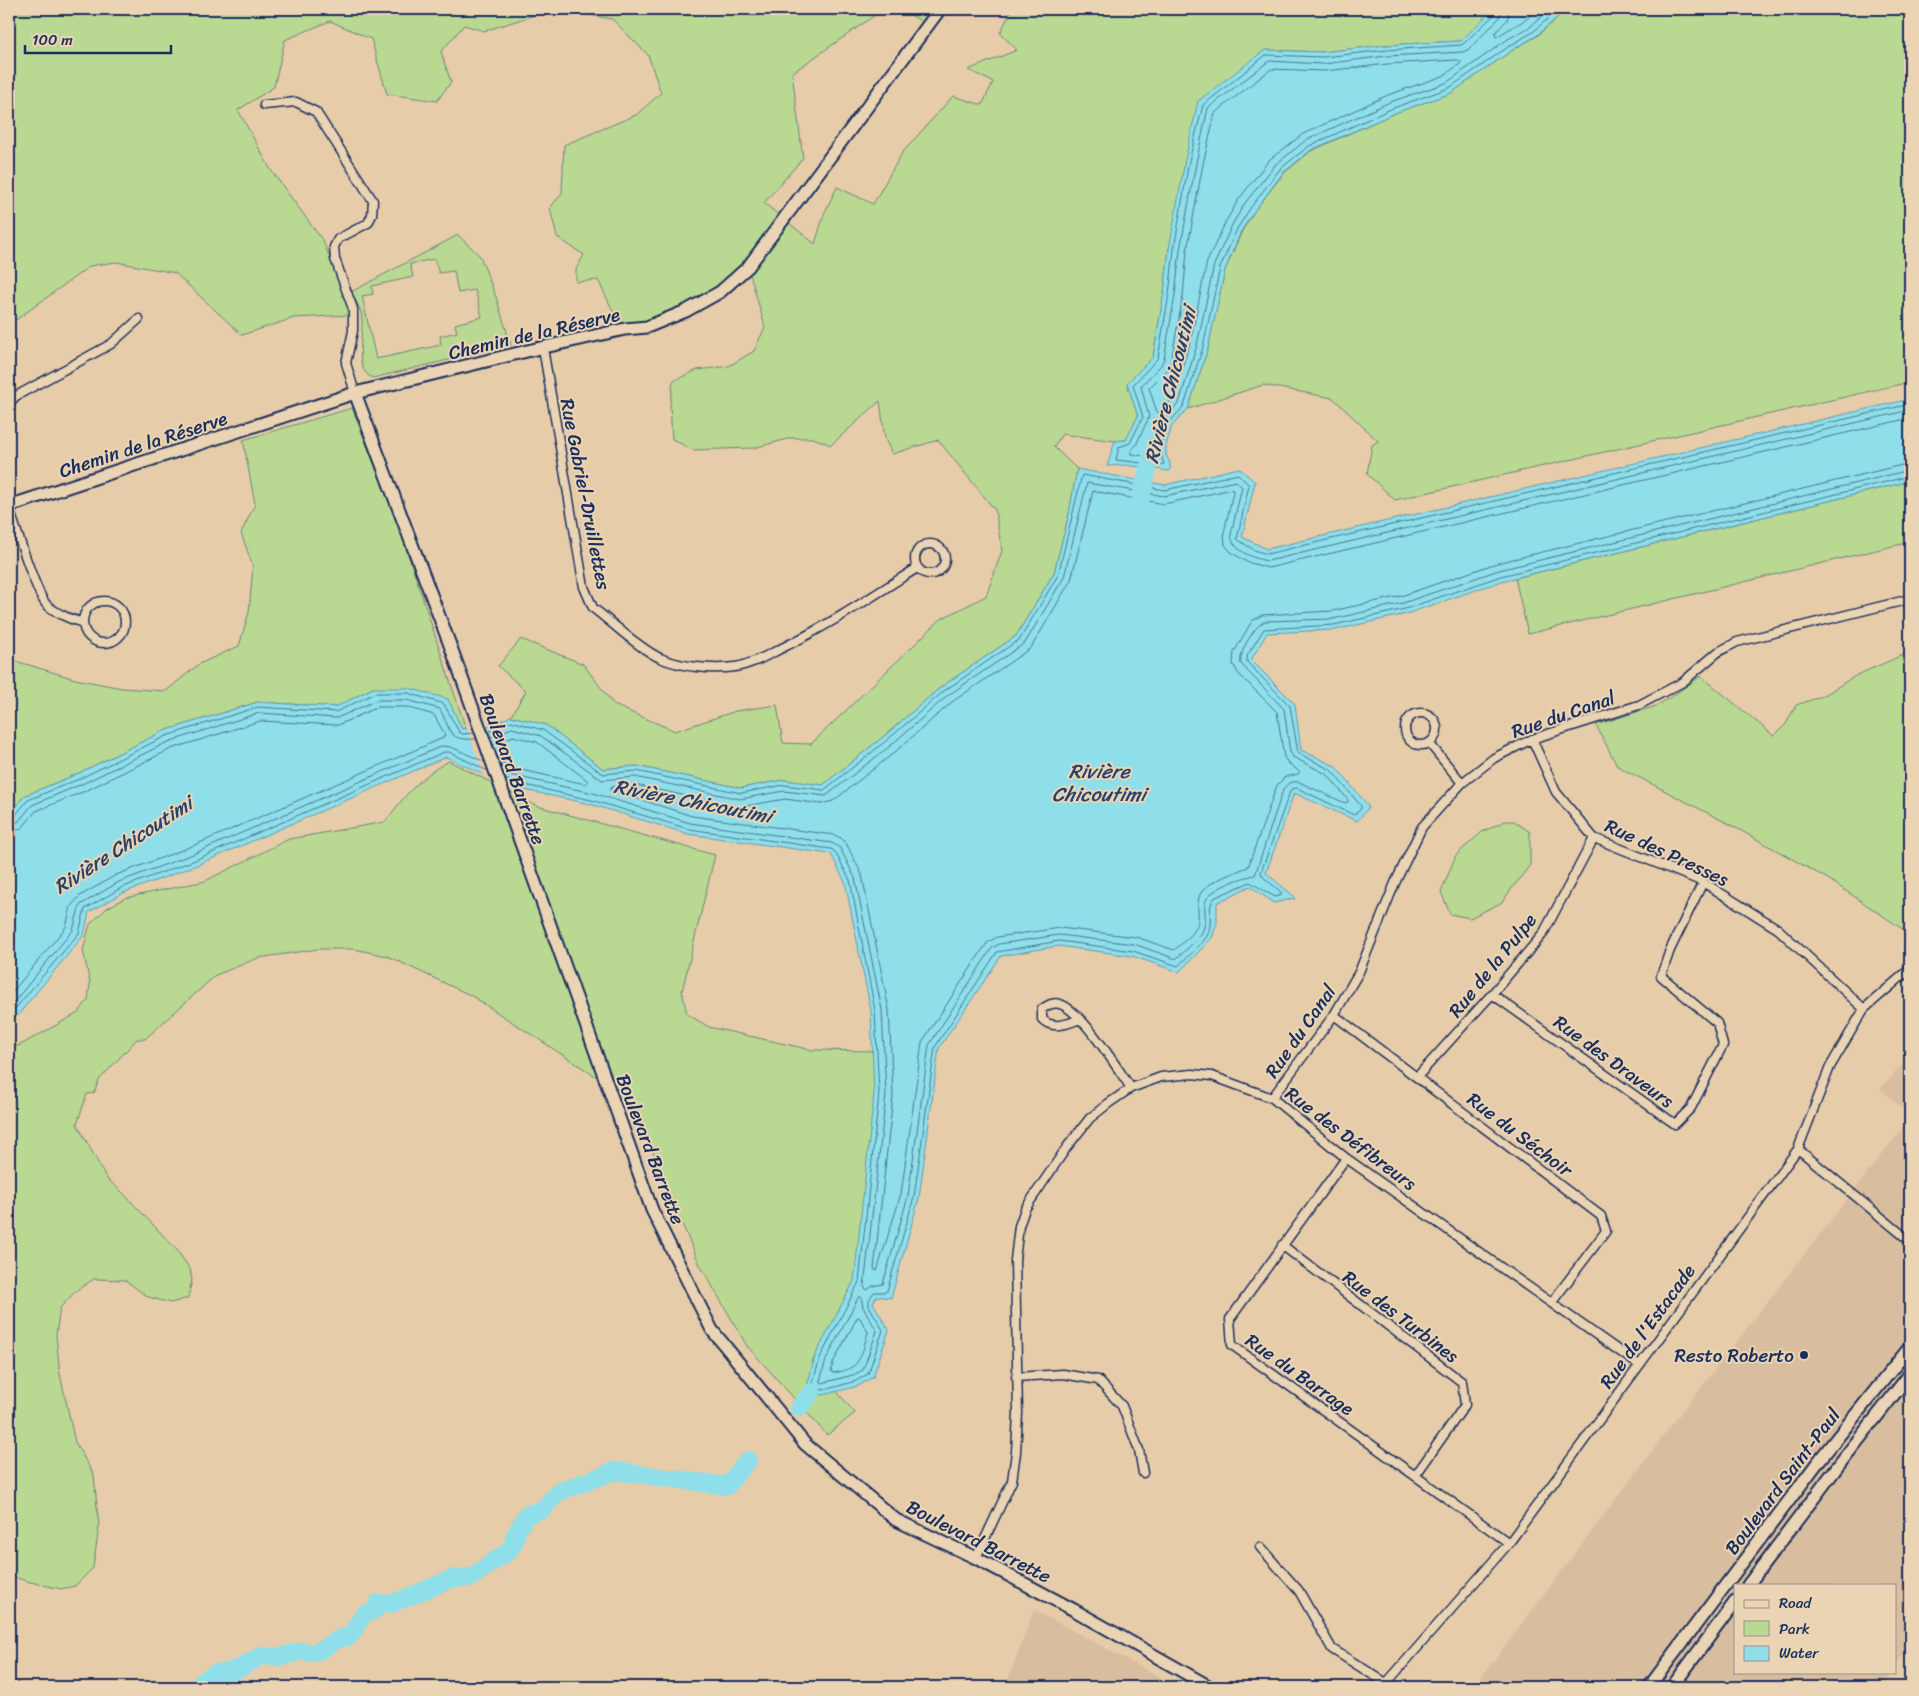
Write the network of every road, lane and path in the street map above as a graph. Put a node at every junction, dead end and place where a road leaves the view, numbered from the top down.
1 (940, 9) edge
2 (264, 105) dead end
3 (138, 320) dead end
4 (543, 348) junction
5 (354, 393) junction
6 (9, 403) edge
7 (9, 507) edge
8 (917, 568) junction
9 (1910, 600) edge
10 (82, 622) junction
11 (1532, 739) junction
12 (1428, 743) junction
13 (1462, 783) junction
14 (1594, 838) junction
15 (1703, 882) junction
16 (1910, 969) edge
17 (1492, 994) junction
18 (1864, 1008) junction
19 (1334, 1015) junction
20 (1080, 1019) junction
21 (1417, 1076) junction
22 (1131, 1088) junction
23 (1272, 1098) junction
24 (1798, 1149) junction
25 (1346, 1158) junction
26 (1910, 1240) edge
27 (1282, 1246) junction
28 (1552, 1302) junction
29 (1910, 1347) edge
30 (1639, 1365) junction
31 (1910, 1374) edge
32 (1016, 1376) junction
33 (1143, 1473) dead end
34 (1415, 1476) junction
35 (1509, 1543) junction
36 (1260, 1547) dead end
37 (976, 1558) junction
38 (1749, 1584) edge
39 (1734, 1603) edge
40 (1384, 1685) edge
41 (1210, 1687) edge
42 (1649, 1687) edge
43 (1672, 1687) edge

1 - 4 street, Chemin de la Réserve
2 - 5 street
3 - 6 street
4 - 5 street, Chemin de la Réserve
4 - 8 street, Rue Gabriel-Druillettes
5 - 7 street, Chemin de la Réserve
5 - 37 street, Boulevard Barrette
7 - 10 street
8 - 8 street
9 - 11 street, Rue du Canal
10 - 10 street
11 - 13 street, Rue du Canal
11 - 14 street, Rue des Presses
12 - 12 street
12 - 13 street
13 - 19 street, Rue du Canal
14 - 15 street, Rue des Presses
14 - 17 street, Rue de la Pulpe
15 - 17 street, Rue des Draveurs
15 - 18 street, Rue des Presses
16 - 18 street, Rue de l'Estacade
17 - 21 street, Rue de la Pulpe
18 - 24 street, Rue de l'Estacade
19 - 21 street, Rue du Séchoir
19 - 23 street, Rue du Canal
20 - 20 street
20 - 22 street
21 - 28 street, Rue du Séchoir
22 - 23 street, Rue des Défibreurs
22 - 32 street, Rue des Défibreurs
23 - 25 street, Rue des Défibreurs
24 - 26 street
24 - 30 street, Rue de l'Estacade
25 - 27 street, Rue du Barrage
25 - 28 street, Rue des Défibreurs
27 - 34 street, Rue des Turbines
27 - 34 street, Rue du Barrage
28 - 30 street, Rue des Défibreurs
29 - 42 street, Boulevard Saint-Paul
30 - 35 street, Rue de l'Estacade
31 - 38 street, Boulevard Saint-Paul
32 - 33 street
32 - 37 street, Rue des Défibreurs
34 - 35 street, Rue du Barrage
35 - 40 street, Rue de l'Estacade
36 - 40 street
37 - 41 street, Boulevard Barrette
39 - 43 street

